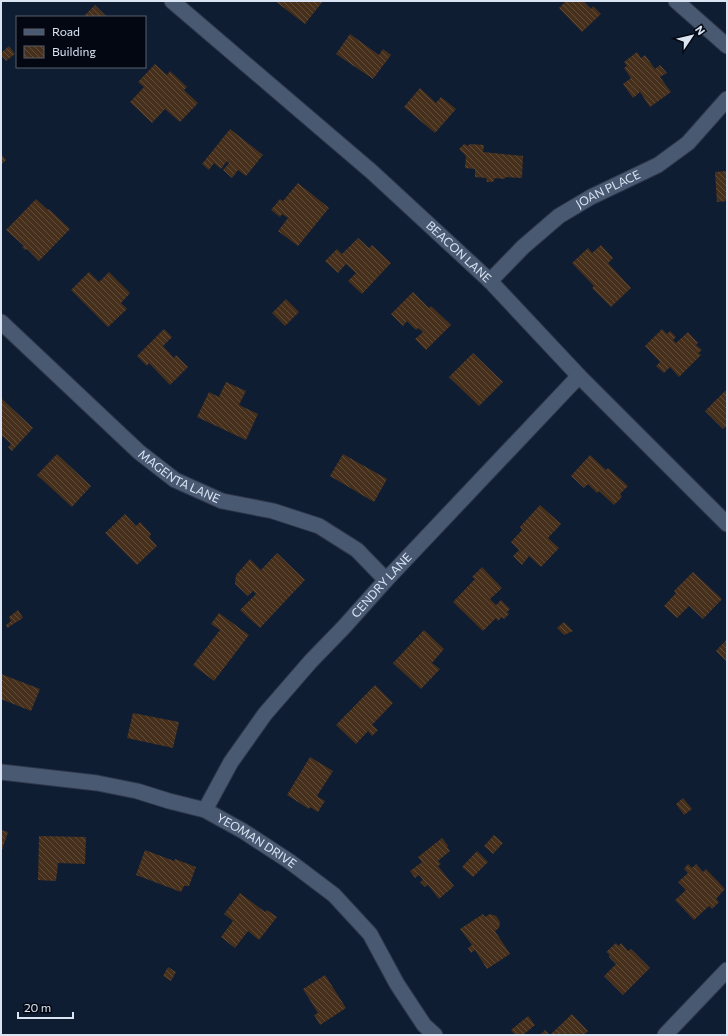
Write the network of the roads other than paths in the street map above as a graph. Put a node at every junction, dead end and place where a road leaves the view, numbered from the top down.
1 (172, 1) edge
2 (676, 1) edge
3 (727, 46) edge
4 (727, 99) edge
5 (490, 281) junction
6 (1, 322) edge
7 (578, 376) junction
8 (727, 524) edge
9 (386, 580) junction
10 (1, 772) edge
11 (205, 810) junction
12 (727, 970) edge
13 (435, 1035) edge
14 (665, 1035) edge

1 - 5 street, BEACON LANE
2 - 3 street
4 - 5 street, JOAN PLACE
5 - 7 street, BEACON LANE
6 - 9 street, MAGENTA LANE
7 - 8 street, BEACON LANE
7 - 9 street, CENDRY LANE
9 - 11 street, CENDRY LANE
10 - 11 street, YEOMAN DRIVE
11 - 13 street, YEOMAN DRIVE
12 - 14 street

